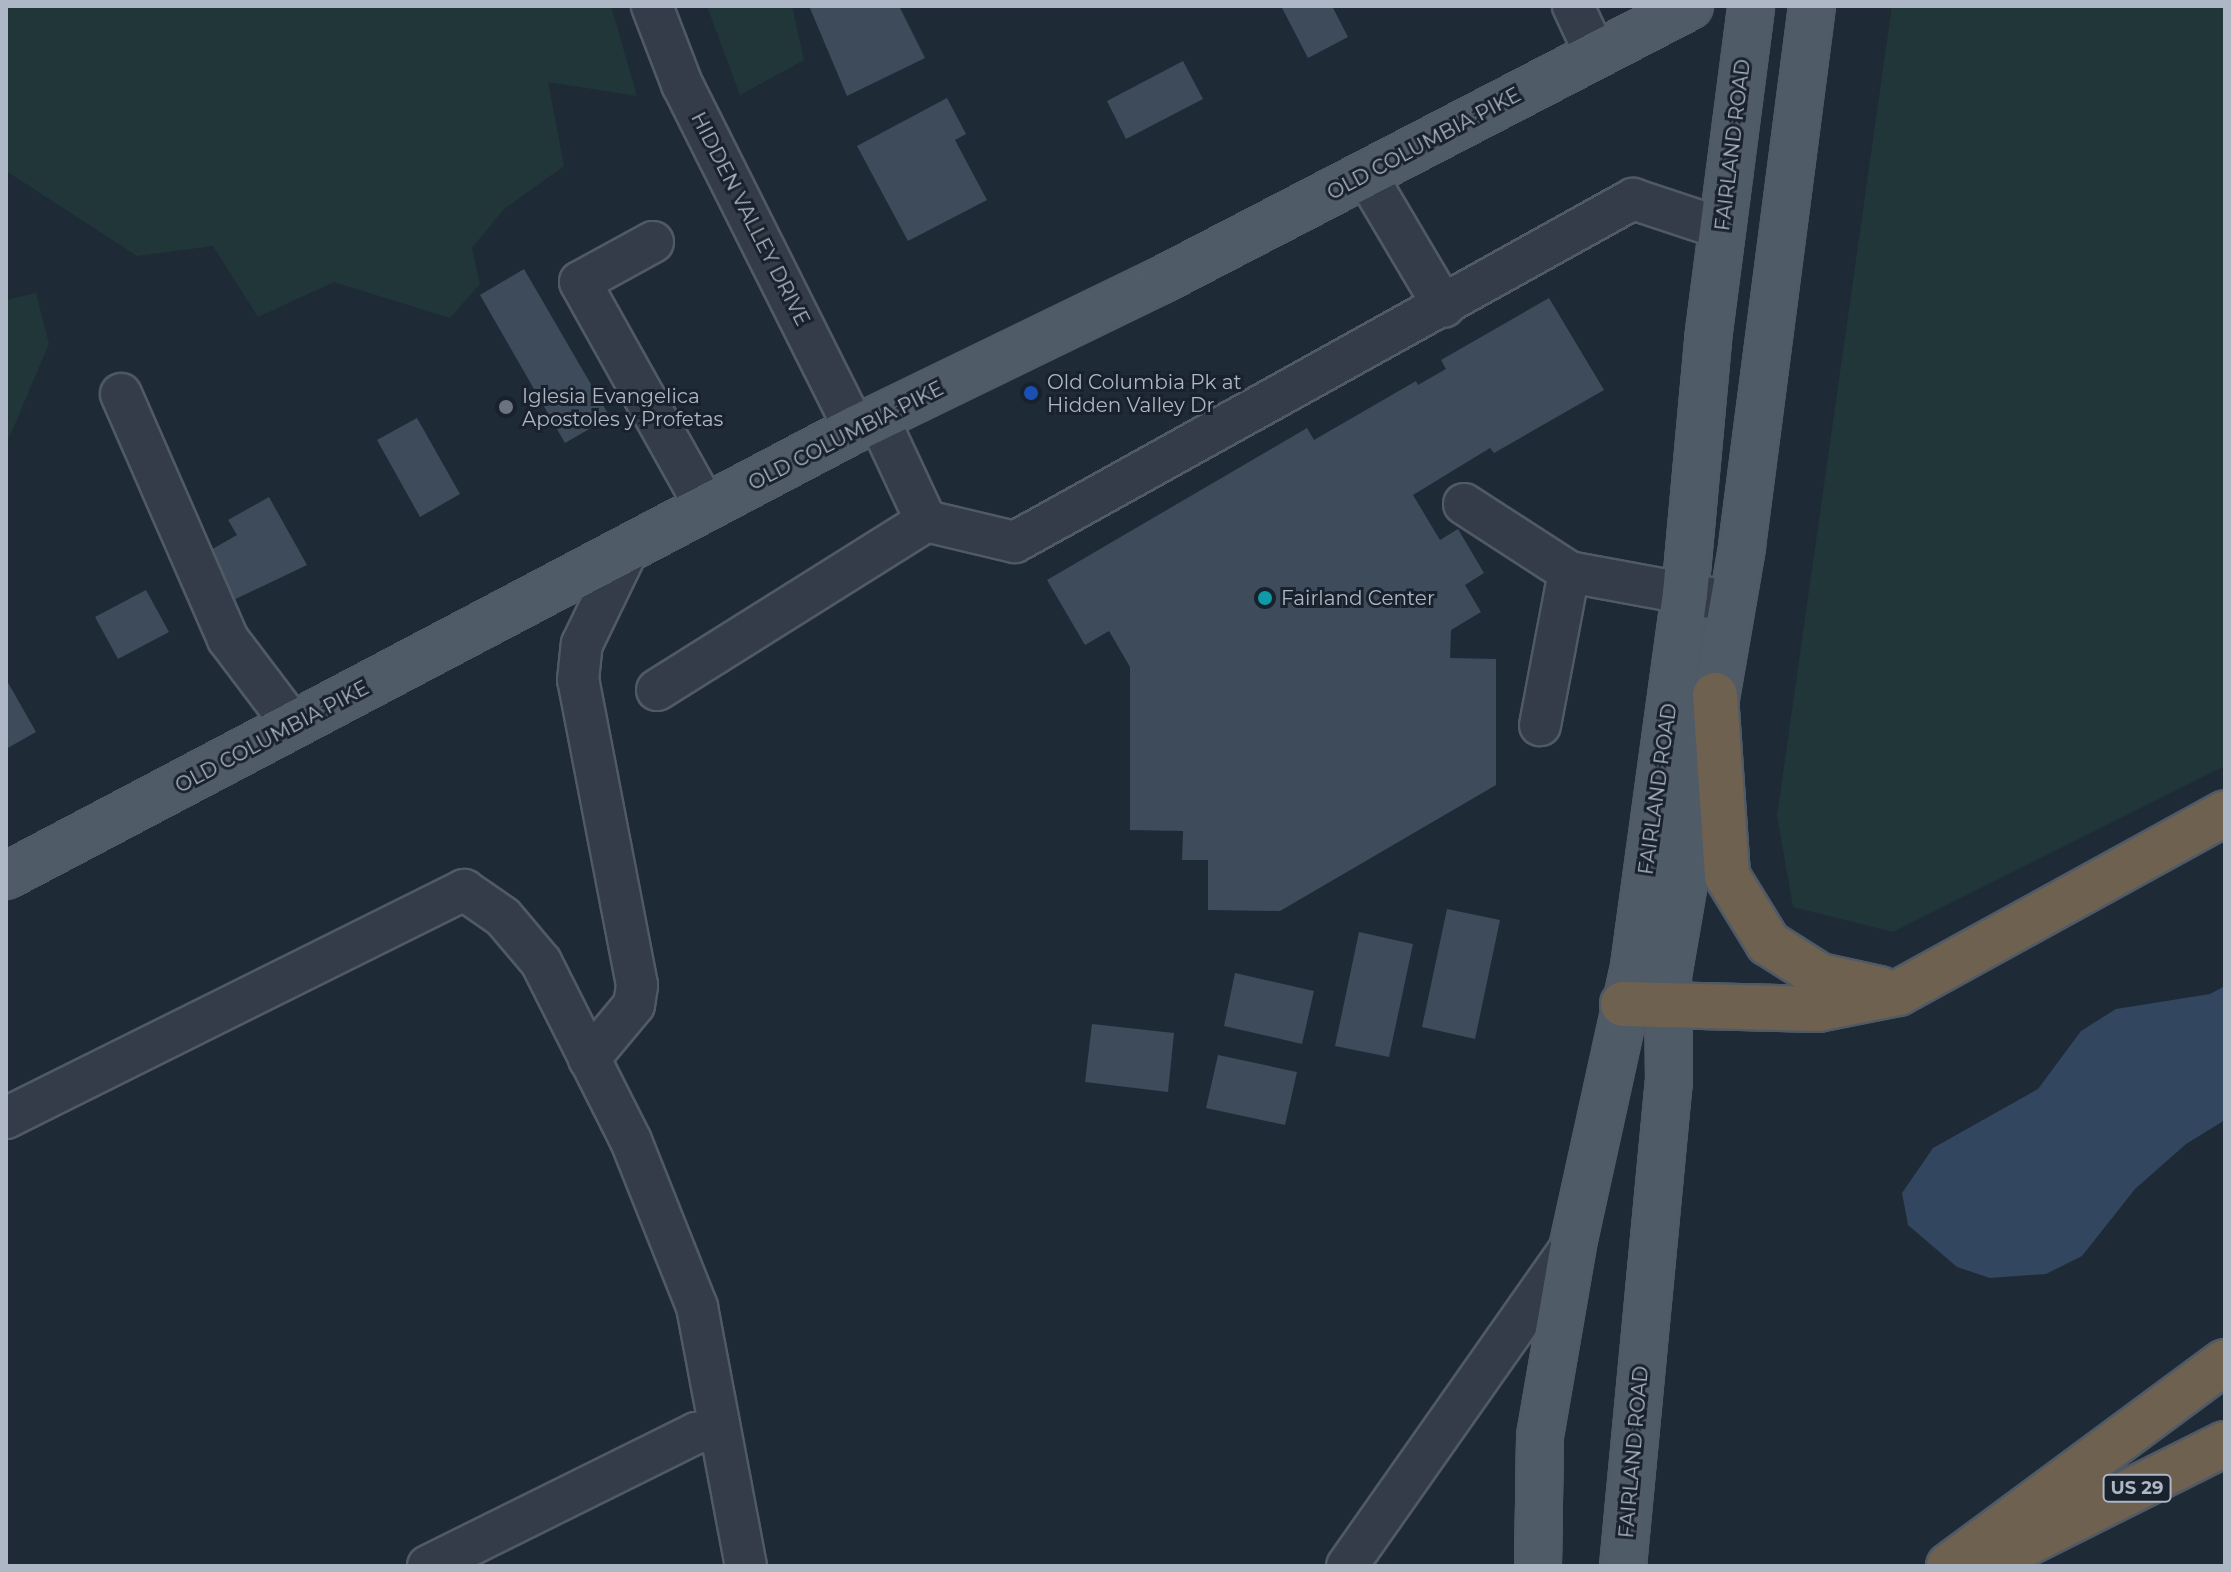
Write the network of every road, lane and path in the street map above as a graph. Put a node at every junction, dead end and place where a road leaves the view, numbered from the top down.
1 (652, 6) edge
2 (1573, 6) edge
3 (1690, 6) edge
4 (1751, 6) edge
5 (1812, 6) edge
6 (1644, 18) edge
7 (1596, 55) junction
8 (1366, 175) junction
9 (1723, 229) junction
10 (653, 242) dead end
11 (1444, 307) junction
12 (121, 394) dead end
13 (866, 424) junction
14 (1464, 504) dead end
15 (706, 507) junction
16 (926, 521) junction
17 (628, 549) junction
18 (1569, 572) junction
19 (1685, 594) junction
20 (1732, 602) junction
21 (657, 690) dead end
22 (1715, 695) junction
23 (293, 725) junction
24 (1540, 725) dead end
25 (2225, 813) edge
26 (6, 876) edge
27 (1898, 993) junction
28 (1623, 1004) junction
29 (1670, 1007) junction
30 (589, 1059) junction
31 (6, 1118) edge
32 (1573, 1244) junction
33 (2225, 1362) edge
34 (720, 1429) junction
35 (2225, 1444) edge
36 (428, 1566) edge
37 (746, 1566) edge
38 (1347, 1566) edge
39 (1538, 1566) edge
40 (1623, 1566) edge
41 (1949, 1566) edge
42 (1981, 1566) edge

1 - 13 street, HIDDEN VALLEY DRIVE
2 - 7 street
3 - 6 main road, OLD COLUMBIA PIKE
4 - 9 main road, FAIRLAND ROAD
5 - 20 main road, FAIRLAND ROAD
6 - 7 main road, OLD COLUMBIA PIKE
7 - 8 main road, OLD COLUMBIA PIKE
8 - 11 street
8 - 13 main road, OLD COLUMBIA PIKE
9 - 11 street
9 - 19 main road, FAIRLAND ROAD
10 - 15 street
11 - 16 street
12 - 23 street
13 - 15 main road, OLD COLUMBIA PIKE
13 - 16 street, HIDDEN VALLEY DRIVE
14 - 18 street
15 - 17 main road, OLD COLUMBIA PIKE
16 - 21 street
17 - 23 main road, OLD COLUMBIA PIKE
17 - 30 street
18 - 19 street
18 - 24 street
19 - 20 street
19 - 28 main road, FAIRLAND ROAD
20 - 22 main road, FAIRLAND ROAD
22 - 27 highway
22 - 29 main road, FAIRLAND ROAD
23 - 26 main road, OLD COLUMBIA PIKE
25 - 27 highway
27 - 29 highway
28 - 29 highway
28 - 32 main road, FAIRLAND ROAD
29 - 40 main road, FAIRLAND ROAD
30 - 31 street
30 - 34 street
32 - 38 street
32 - 39 main road, FAIRLAND ROAD
33 - 41 highway
34 - 36 street
34 - 37 street
35 - 42 highway, US 29

